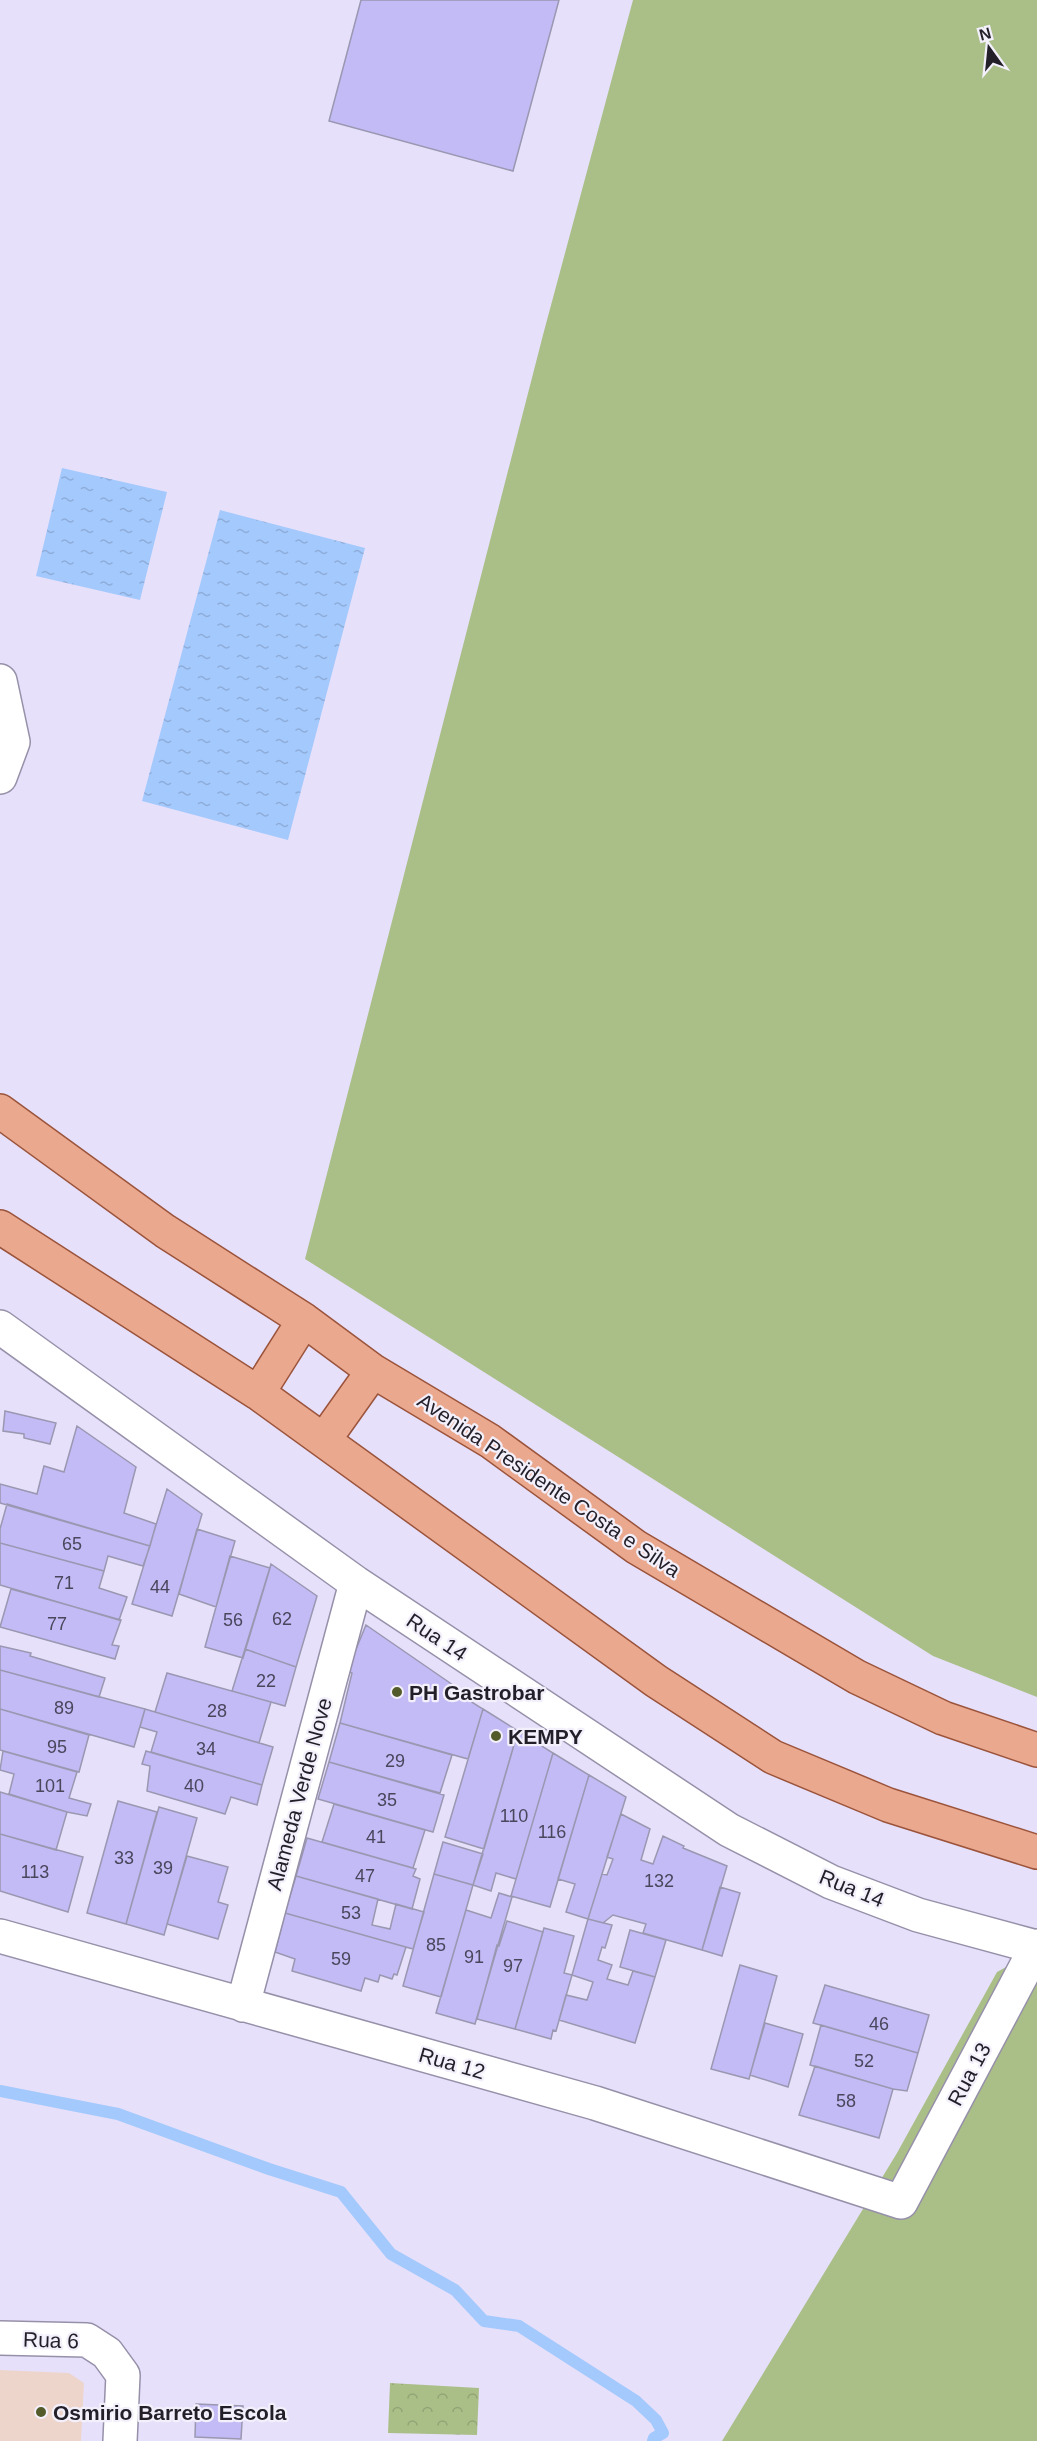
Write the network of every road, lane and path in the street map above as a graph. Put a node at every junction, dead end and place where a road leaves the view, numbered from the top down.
1 (0, 681) edge
2 (0, 777) edge
3 (0, 1111) edge
4 (0, 1227) edge
5 (304, 1320) junction
6 (0, 1327) edge
7 (373, 1371) junction
8 (258, 1393) junction
9 (324, 1440) junction
10 (356, 1583) junction
11 (1037, 1750) edge
12 (1037, 1852) edge
13 (0, 1936) edge
14 (1036, 1947) edge
15 (243, 2005) junction
16 (901, 2202) joint
17 (0, 2338) edge
18 (120, 2441) edge

1 - 2 street
3 - 5 main road, Avenida Presidente Costa e Silva
4 - 8 main road
5 - 7 main road, Avenida Presidente Costa e Silva
5 - 8 main road
6 - 10 street, Rua 14
7 - 9 main road
7 - 11 main road, Avenida Presidente Costa e Silva
8 - 9 main road
9 - 12 main road
10 - 14 street, Rua 14
10 - 15 street, Alameda Verde Nove
13 - 15 street, Rua 12
14 - 16 street, Rua 13
15 - 16 street, Rua 12
17 - 18 street, Rua 6

